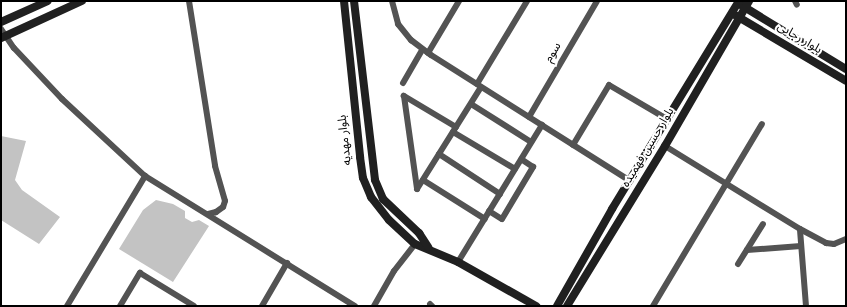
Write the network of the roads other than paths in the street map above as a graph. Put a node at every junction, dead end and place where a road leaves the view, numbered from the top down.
1 (48, 1) edge
2 (82, 1) edge
3 (189, 1) edge
4 (344, 1) edge
5 (354, 1) edge
6 (392, 1) edge
7 (459, 1) edge
8 (527, 1) edge
9 (597, 1) edge
10 (743, 3) edge
11 (732, 13) junction
12 (740, 17) junction
13 (1, 22) edge
14 (2, 34) edge
15 (425, 51) junction
16 (846, 69) edge
17 (846, 81) edge
18 (403, 83) dead end
19 (479, 86) junction
20 (471, 104) junction
21 (529, 117) junction
22 (667, 119) junction
23 (762, 124) dead end
24 (542, 125) junction
25 (454, 129) junction
26 (532, 142) junction
27 (573, 145) junction
28 (665, 146) junction
29 (439, 154) junction
30 (521, 159) junction
31 (515, 169) junction
32 (145, 176) junction
33 (423, 180) junction
34 (630, 180) junction
35 (726, 184) junction
36 (500, 194) junction
37 (223, 207) junction
38 (489, 211) junction
39 (208, 214) junction
40 (485, 219) junction
41 (222, 222) junction
42 (763, 224) dead end
43 (800, 229) junction
44 (846, 239) edge
45 (415, 244) junction
46 (801, 246) junction
47 (428, 247) junction
48 (747, 250) junction
49 (458, 262) junction
50 (288, 264) junction
51 (738, 264) dead end
52 (67, 306) edge
53 (120, 306) edge
54 (194, 306) edge
55 (262, 306) edge
56 (355, 306) edge
57 (374, 306) edge
58 (536, 306) edge
59 (557, 306) edge
60 (567, 306) edge
61 (653, 306) edge
62 (806, 306) edge

1 - 13 street
2 - 14 street
3 - 37 street
4 - 45 street, بلوار مهدیه
5 - 47 street, بلوار مهدیه
6 - 15 street
7 - 15 street
8 - 19 street
9 - 21 street, سوم
10 - 11 street, بلوار حسین فهمیده
10 - 12 street, بلوار حسین فهمیده
10 - 16 street, بلوار رجایی
11 - 12 street, بلوار رجایی
11 - 22 street, بلوار حسین فهمیده
12 - 17 street, بلوار رجایی
12 - 28 street, بلوار حسین فهمیده
14 - 32 street
15 - 18 street
15 - 19 street
19 - 20 street
19 - 21 street
20 - 25 street
20 - 26 street
21 - 24 street
22 - 27 street
22 - 34 street, بلوار حسین فهمیده
23 - 35 street
24 - 26 street
24 - 27 street
25 - 29 street
25 - 31 street
25 - 33 street
26 - 30 street
27 - 34 street
28 - 35 street
28 - 60 street, بلوار حسین فهمیده
29 - 33 street
29 - 36 street
30 - 31 street
30 - 38 street
31 - 36 street
32 - 39 street
32 - 52 street
33 - 40 street
34 - 59 street, بلوار حسین فهمیده
35 - 43 street
35 - 61 street
36 - 38 street
37 - 39 street
37 - 41 street
38 - 40 street
39 - 41 street
40 - 49 street
41 - 50 street
42 - 48 street
43 - 44 street
43 - 46 street
45 - 47 street, بلوار مهدیه
45 - 57 street
46 - 48 street
46 - 62 street
47 - 49 street, بلوار مهدیه
48 - 51 street
49 - 58 street, بلوار مهدیه
50 - 55 street
50 - 56 street
53 - 54 street

